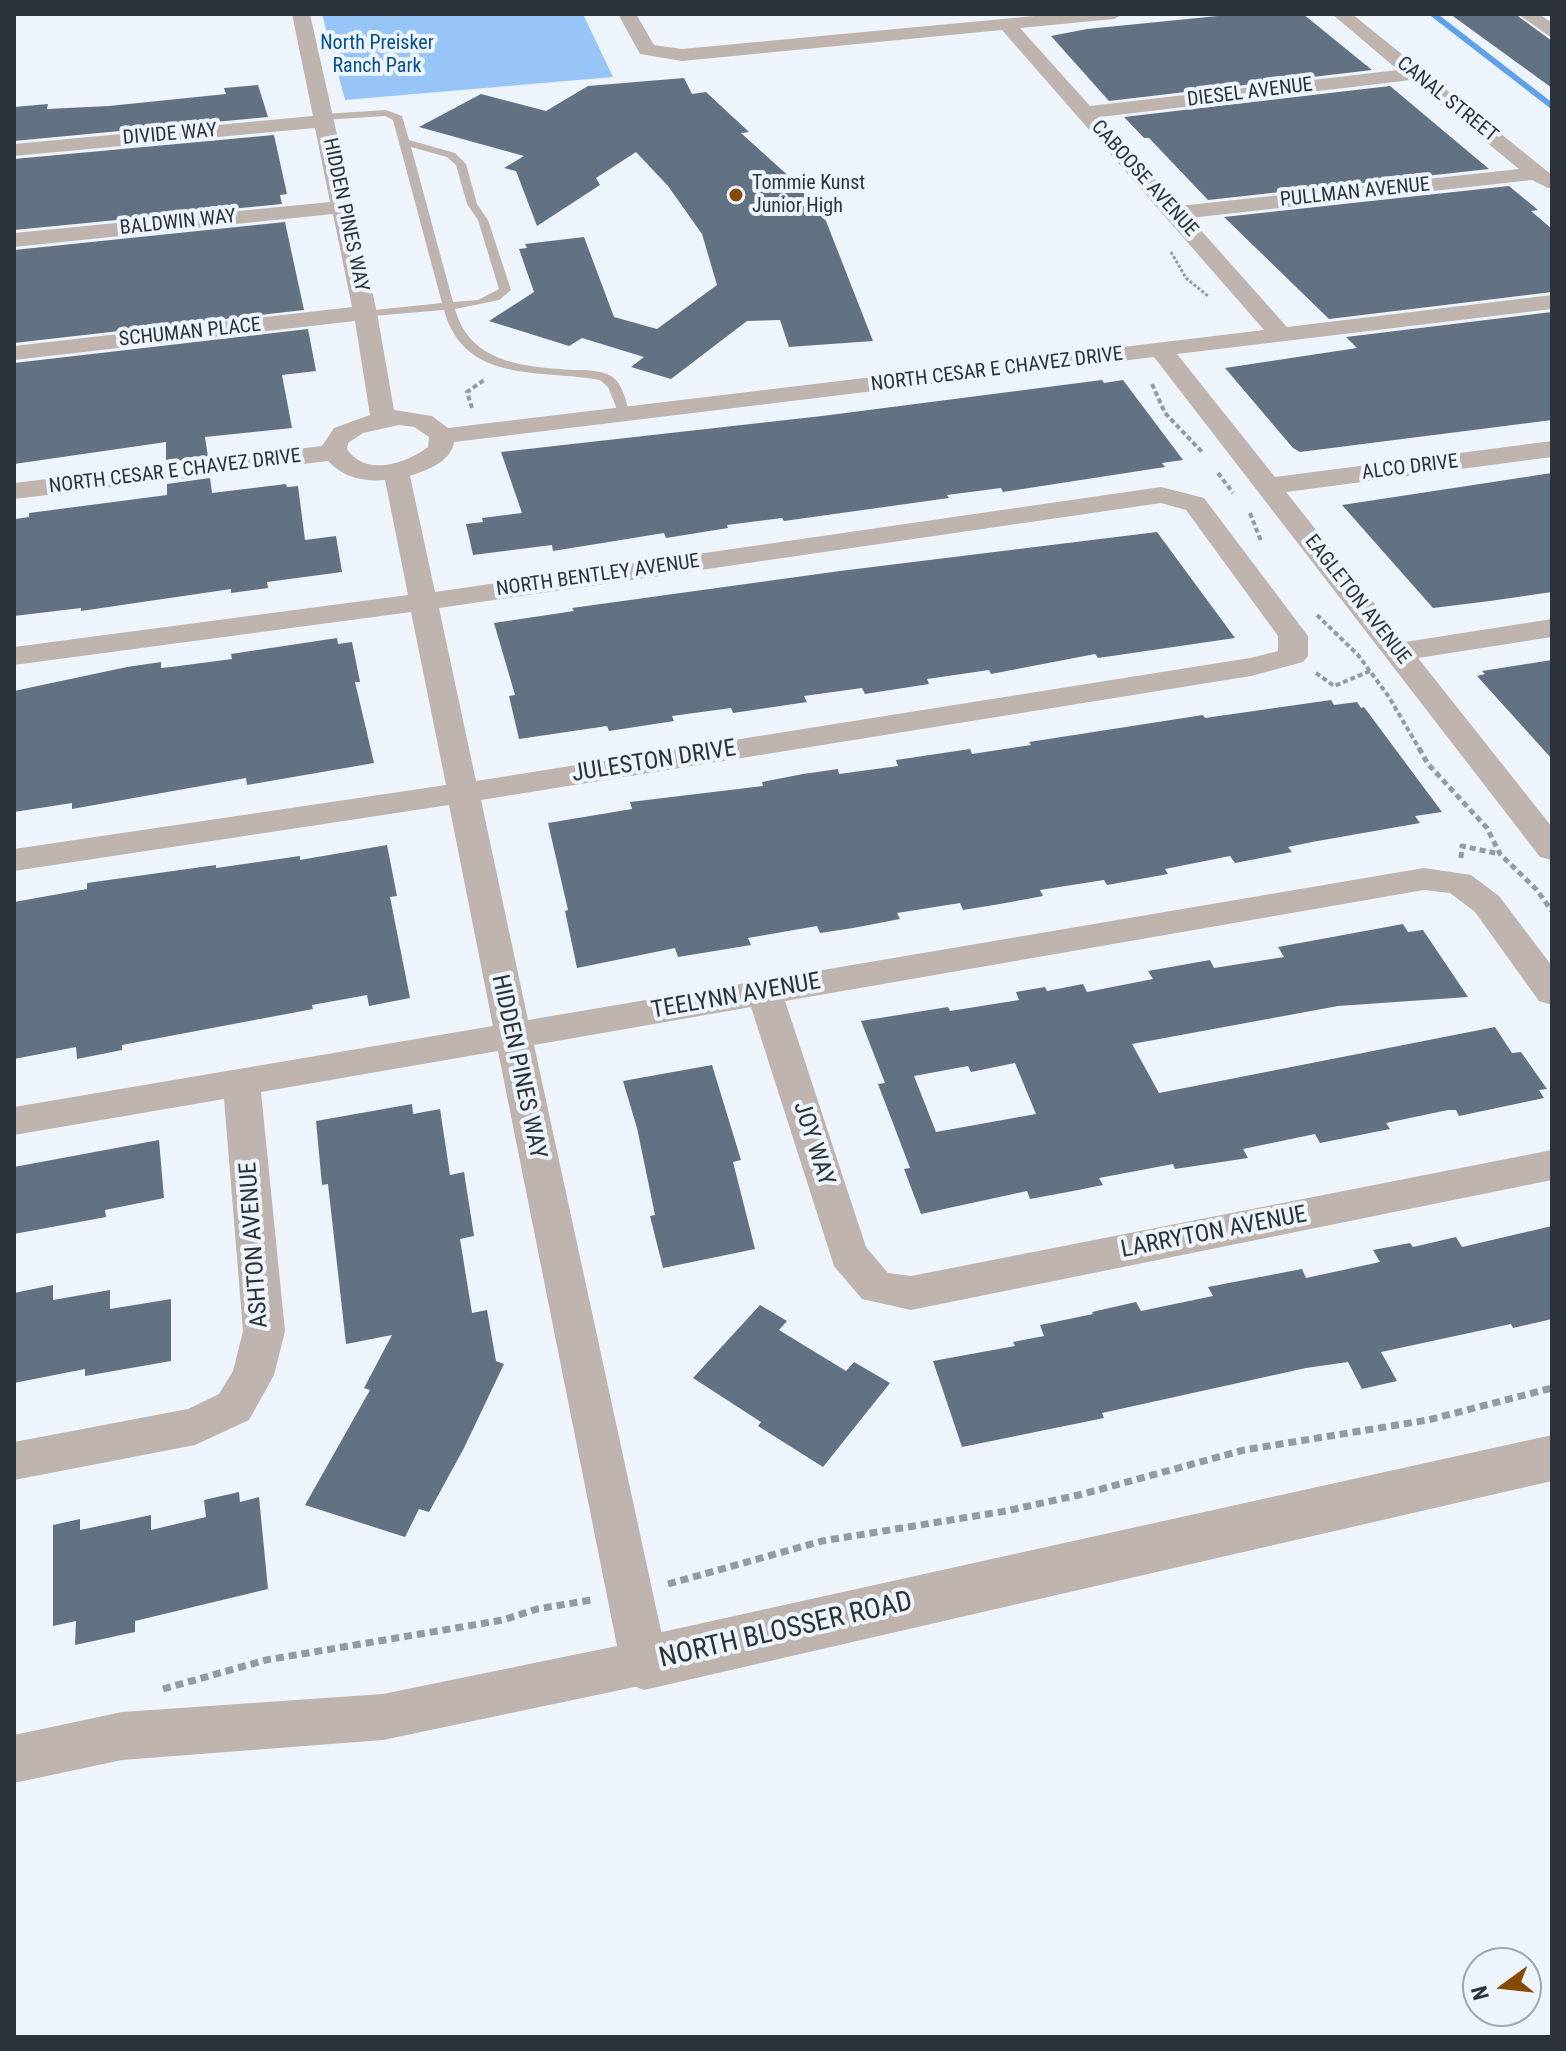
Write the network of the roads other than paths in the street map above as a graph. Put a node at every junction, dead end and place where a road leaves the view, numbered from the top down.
1 (301, 14) edge
2 (627, 14) edge
3 (1114, 14) edge
4 (1341, 14) edge
5 (1527, 14) edge
6 (1006, 24) junction
7 (1552, 32) edge
8 (1415, 74) junction
9 (1085, 113) junction
10 (325, 119) junction
11 (404, 142) junction
12 (14, 150) edge
13 (1544, 179) edge
14 (343, 207) junction
15 (1174, 213) junction
16 (14, 240) edge
17 (1552, 302) edge
18 (449, 306) junction
19 (365, 314) junction
20 (1281, 334) junction
21 (1162, 351) junction
22 (14, 353) edge
23 (624, 414) junction
24 (383, 418) junction
25 (442, 436) junction
26 (1552, 449) edge
27 (336, 452) junction
28 (396, 471) junction
29 (1269, 486) junction
30 (14, 491) edge
31 (422, 602) junction
32 (1552, 628) edge
33 (1398, 652) junction
34 (14, 656) edge
35 (1293, 656) joint
36 (462, 793) junction
37 (1552, 849) edge
38 (14, 860) edge
39 (764, 992) junction
40 (1552, 992) edge
41 (512, 1038) junction
42 (241, 1082) junction
43 (14, 1121) edge
44 (1552, 1165) edge
45 (876, 1287) joint
46 (1552, 1458) edge
47 (14, 1461) edge
48 (644, 1663) junction
49 (14, 1759) edge

1 - 10 street, HIDDEN PINES WAY
2 - 6 street
3 - 6 street
4 - 8 street, CANAL STREET
5 - 7 street
6 - 9 street, CABOOSE AVENUE
8 - 9 street, DIESEL AVENUE
8 - 13 street, CANAL STREET
9 - 15 street, CABOOSE AVENUE
10 - 11 lane
10 - 12 street, DIVIDE WAY
10 - 14 street, HIDDEN PINES WAY
11 - 18 lane
11 - 18 lane
13 - 15 street, PULLMAN AVENUE
14 - 16 street, BALDWIN WAY
14 - 19 street, HIDDEN PINES WAY
15 - 20 street, CABOOSE AVENUE
17 - 20 street, NORTH CESAR E CHAVEZ DRIVE
18 - 19 lane
18 - 23 lane
19 - 22 street, SCHUMAN PLACE
19 - 24 street, HIDDEN PINES WAY
20 - 21 street, NORTH CESAR E CHAVEZ DRIVE
21 - 23 street, NORTH CESAR E CHAVEZ DRIVE
21 - 29 street, EAGLETON AVENUE
23 - 25 street, NORTH CESAR E CHAVEZ DRIVE
24 - 25 street
24 - 27 street
25 - 28 street
26 - 29 street, ALCO DRIVE
27 - 28 street
27 - 30 street, NORTH CESAR E CHAVEZ DRIVE
28 - 31 street, HIDDEN PINES WAY
29 - 33 street, EAGLETON AVENUE
31 - 34 street, NORTH BENTLEY AVENUE
31 - 35 street, NORTH BENTLEY AVENUE
31 - 36 street, HIDDEN PINES WAY
32 - 33 street
33 - 37 street, EAGLETON AVENUE
35 - 36 street, JULESTON DRIVE
36 - 38 street, JULESTON DRIVE
36 - 41 street, HIDDEN PINES WAY
39 - 40 street, TEELYNN AVENUE
39 - 41 street, TEELYNN AVENUE
39 - 45 street, JOY WAY
41 - 42 street, TEELYNN AVENUE
41 - 48 street, HIDDEN PINES WAY
42 - 43 street, TEELYNN AVENUE
42 - 47 street, ASHTON AVENUE
44 - 45 street, LARRYTON AVENUE
46 - 48 street, NORTH BLOSSER ROAD
48 - 49 street, NORTH BLOSSER ROAD

